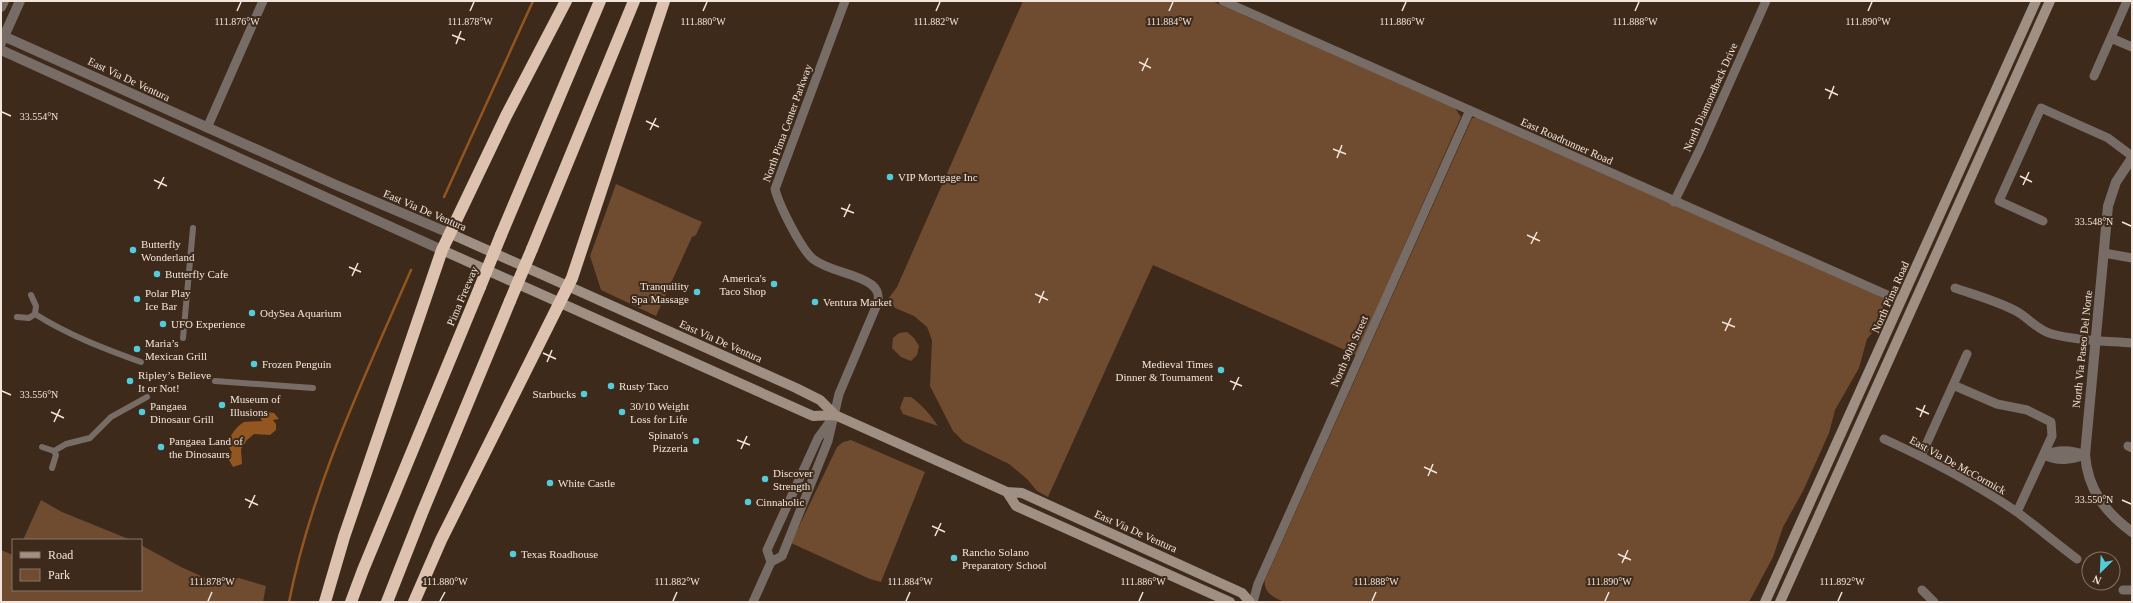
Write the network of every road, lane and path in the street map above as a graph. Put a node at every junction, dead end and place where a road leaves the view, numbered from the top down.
1 (4, 1) edge
2 (20, 1) edge
3 (264, 1) edge
4 (566, 1) edge
5 (600, 1) edge
6 (634, 1) edge
7 (664, 1) edge
8 (845, 1) edge
9 (1223, 1) edge
10 (1766, 1) edge
11 (2036, 1) edge
12 (2050, 1) edge
13 (2127, 1) edge
14 (1, 7) edge
15 (2, 38) edge
16 (2111, 38) junction
17 (2132, 47) edge
18 (1, 50) edge
19 (2094, 76) dead end
20 (1470, 110) junction
21 (207, 128) junction
22 (2132, 157) edge
23 (1674, 202) junction
24 (2043, 221) dead end
25 (193, 228) dead end
26 (449, 233) junction
27 (442, 250) junction
28 (2104, 253) junction
29 (2132, 258) edge
30 (569, 287) junction
31 (1955, 288) dead end
32 (31, 295) dead end
33 (1902, 301) junction
34 (561, 303) junction
35 (35, 314) junction
36 (17, 317) dead end
37 (183, 338) dead end
38 (2094, 341) junction
39 (2132, 343) edge
40 (1967, 354) dead end
41 (141, 362) dead end
42 (215, 381) dead end
43 (1953, 385) junction
44 (312, 388) dead end
45 (147, 397) dead end
46 (835, 415) junction
47 (1884, 439) dead end
48 (42, 447) dead end
49 (54, 452) junction
50 (2044, 455) junction
51 (2085, 455) junction
52 (1921, 456) junction
53 (52, 468) dead end
54 (1007, 492) junction
55 (2017, 512) junction
56 (2132, 532) edge
57 (2077, 559) dead end
58 (771, 562) junction
59 (1922, 590) dead end
60 (325, 602) edge
61 (351, 602) edge
62 (387, 602) edge
63 (414, 602) edge
64 (753, 602) edge
65 (1230, 602) edge
66 (1251, 602) edge
67 (1765, 602) edge
68 (1780, 602) edge
69 (1934, 602) edge

1 - 14 street
2 - 15 street
3 - 21 street
4 - 26 highway
5 - 61 highway, Pima Freeway, bridge
6 - 62 highway, bridge
7 - 30 highway
8 - 46 street, North Pima Center Parkway
9 - 20 street, East Roadrunner Road
10 - 23 street, North Diamondback Drive
11 - 33 main road, North Pima Road
12 - 68 main road
13 - 16 street
15 - 21 street, East Via De Ventura
16 - 17 street
16 - 19 street
18 - 27 street, East Via De Ventura
20 - 23 street, East Roadrunner Road
20 - 66 street, North 90th Street
21 - 26 street, East Via De Ventura
22 - 24 street
22 - 28 street, North Via Paseo Del Norte
23 - 33 street, East Roadrunner Road
25 - 37 street
26 - 27 highway
26 - 30 main road, East Via De Ventura
27 - 34 main road, East Via De Ventura
27 - 60 highway
28 - 29 street
28 - 38 street, North Via Paseo Del Norte
30 - 34 highway
30 - 46 main road, East Via De Ventura
31 - 38 street
32 - 35 street
33 - 67 main road, North Pima Road
34 - 46 main road, East Via De Ventura
34 - 63 highway
35 - 36 street
35 - 41 street
38 - 39 street
38 - 51 street, North Via Paseo Del Norte
40 - 43 street
42 - 44 street
43 - 50 street
43 - 52 street
45 - 49 street
46 - 54 main road, East Via De Ventura
46 - 58 street, North Pima Center Parkway
46 - 58 street, North Pima Center Parkway
47 - 52 street, East Via De McCormick
48 - 49 street
49 - 53 street
50 - 51 street
50 - 55 street
51 - 56 street, North Via Paseo Del Norte
52 - 55 street, East Via De McCormick
54 - 65 main road, East Via De Ventura
54 - 66 main road, East Via De Ventura
55 - 57 street, East Via De McCormick
58 - 64 street, North Pima Center Parkway
59 - 69 street

